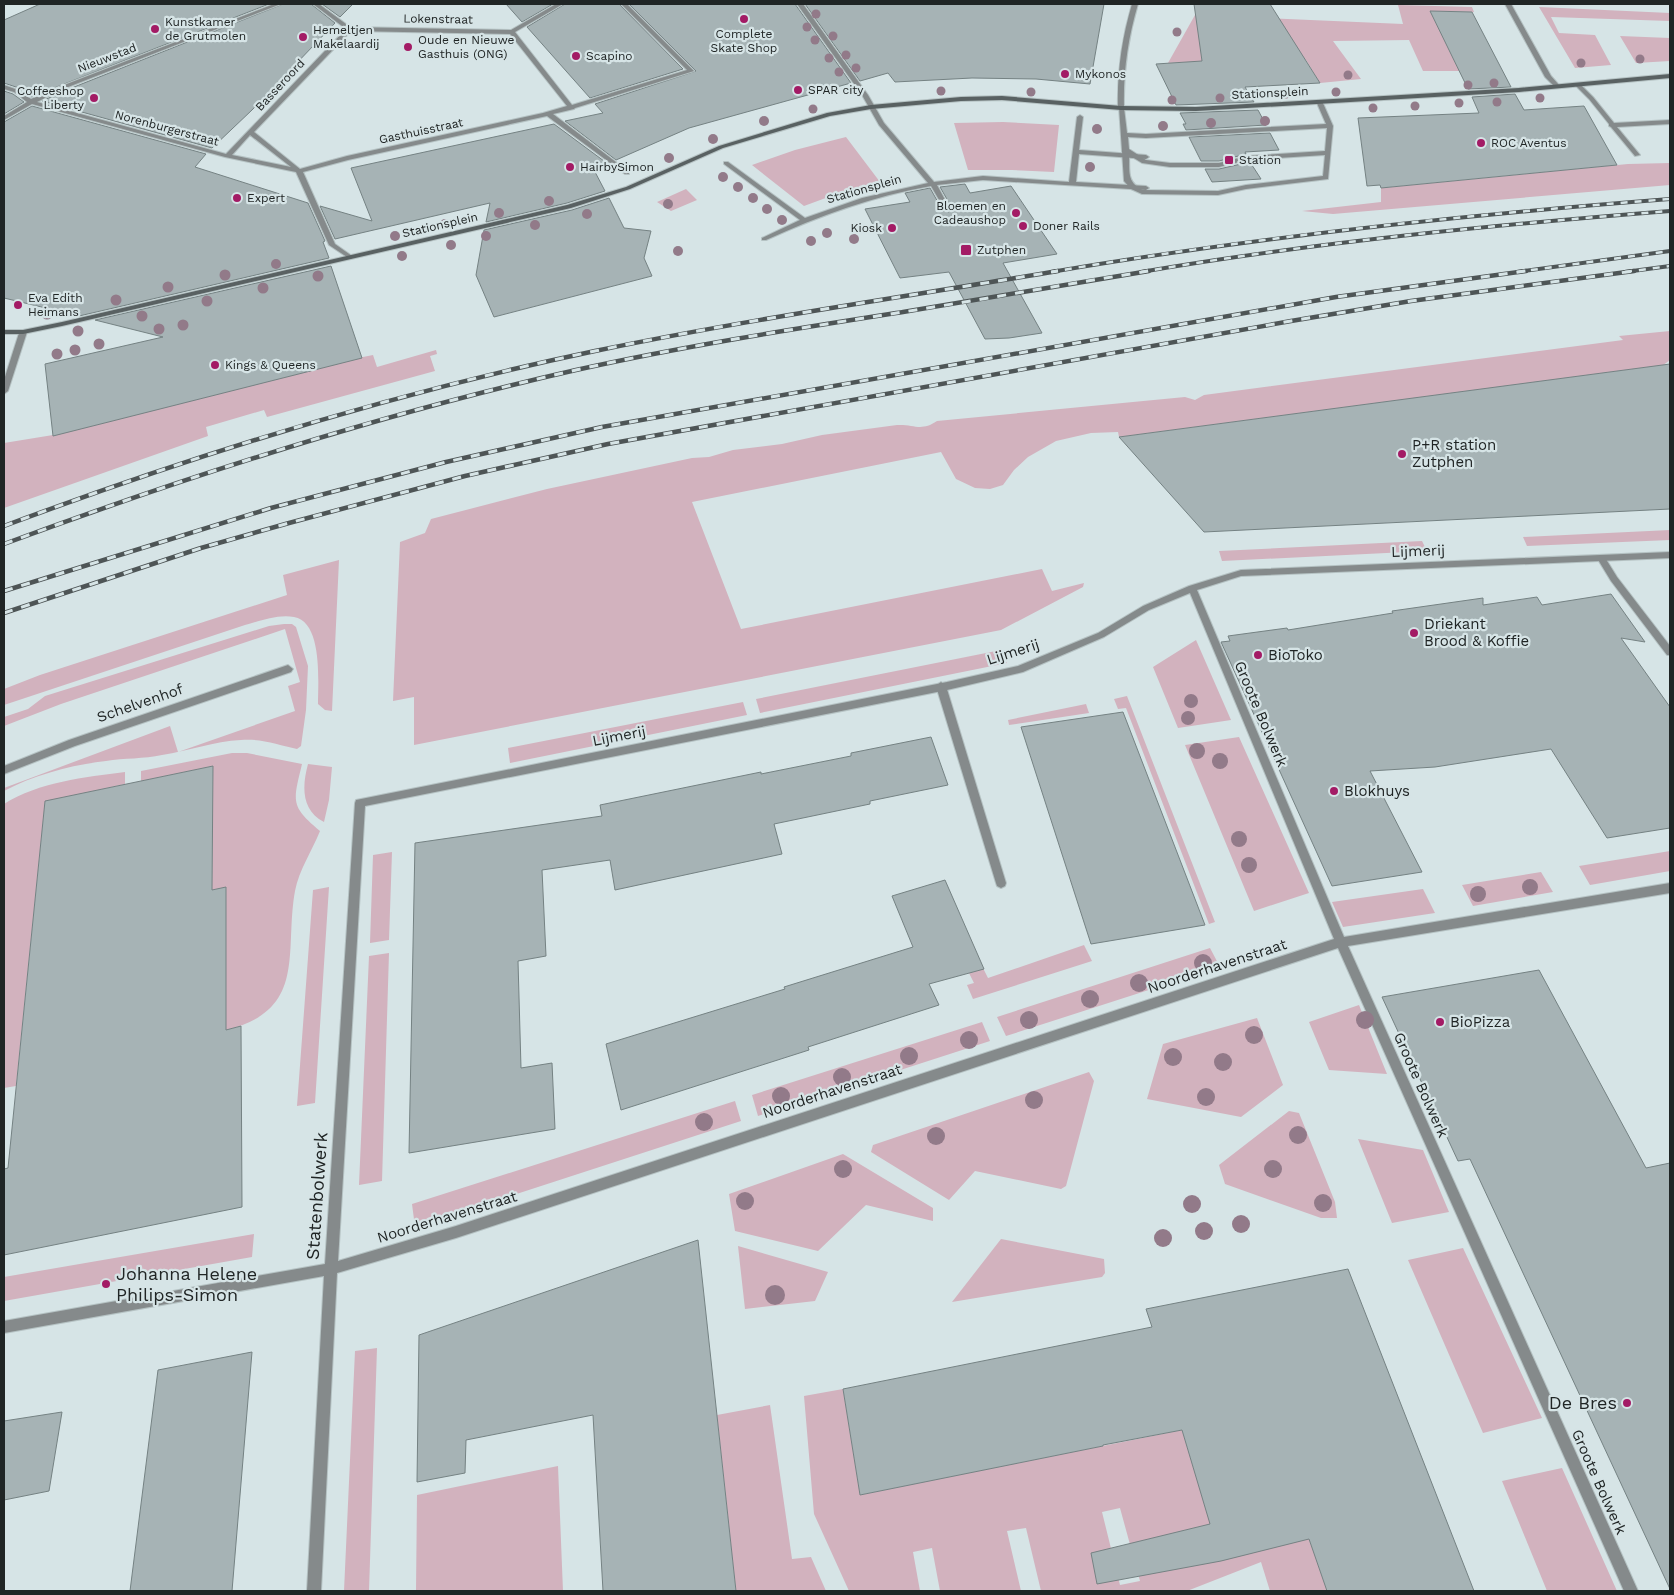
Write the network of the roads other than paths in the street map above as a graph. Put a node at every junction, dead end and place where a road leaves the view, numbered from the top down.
1 (278, 4) edge
2 (316, 4) edge
3 (560, 4) edge
4 (624, 4) edge
5 (800, 4) edge
6 (1135, 4) edge
7 (1508, 4) edge
8 (348, 29) junction
9 (512, 32) junction
10 (1670, 76) edge
11 (1577, 84) junction
12 (1557, 86) junction
13 (4, 87) edge
14 (1319, 101) junction
15 (31, 102) junction
16 (871, 106) junction
17 (572, 108) junction
18 (1122, 108) junction
19 (546, 115) junction
20 (4, 118) edge
21 (1080, 118) dead end
22 (1670, 122) edge
23 (1611, 125) junction
24 (1330, 126) junction
25 (251, 133) junction
26 (1125, 135) junction
27 (1076, 152) junction
28 (1328, 153) junction
29 (1129, 154) junction
30 (1637, 155) dead end
31 (227, 156) junction
32 (1146, 158) dead end
33 (726, 163) dead end
34 (299, 171) junction
35 (627, 173) dead end
36 (933, 184) junction
37 (1072, 184) junction
38 (1133, 188) junction
39 (1146, 188) dead end
40 (947, 209) dead end
41 (804, 220) junction
42 (764, 239) dead end
43 (350, 257) junction
44 (4, 332) edge
45 (22, 332) junction
46 (4, 391) edge
47 (1670, 555) edge
48 (1601, 558) junction
49 (1192, 588) junction
50 (1670, 652) edge
51 (288, 669) dead end
52 (941, 686) junction
53 (4, 770) edge
54 (360, 802) joint
55 (1002, 883) dead end
56 (1670, 888) edge
57 (1341, 942) junction
58 (331, 1269) junction
59 (4, 1328) edge
60 (314, 1591) edge
61 (1631, 1591) edge

1 - 15 street, Nieuwstad
2 - 8 street
3 - 9 street
4 - 17 street, Gasthuisstraat
5 - 16 street
6 - 18 street
7 - 12 street
8 - 9 street, Lokenstraat
8 - 25 street, Basseroord
9 - 17 street
10 - 11 street, Stationsplein
11 - 12 street, Stationsplein
11 - 23 street
12 - 14 street, Stationsplein
13 - 15 street, Norenburgerstraat
14 - 18 street, Stationsplein
14 - 24 street
15 - 20 street, Nieuwstad
15 - 31 street, Norenburgerstraat
16 - 18 street, Stationsplein
16 - 36 street, Stationsplein
16 - 43 street, Stationsplein
17 - 19 street, Gasthuisstraat
18 - 26 street
19 - 34 street, Gasthuisstraat
19 - 35 street
21 - 27 street
22 - 23 street
23 - 30 street
24 - 26 street
24 - 28 street
25 - 31 street, Basseroord
25 - 34 street
26 - 29 street
27 - 29 street
27 - 37 street
28 - 29 street
28 - 38 street
29 - 32 street
29 - 38 street
31 - 34 street, Norenburgerstraat
33 - 41 street
34 - 43 street
36 - 37 street, Stationsplein
36 - 40 street, Stationsplein
36 - 41 street, Stationsplein
37 - 38 street, Stationsplein
38 - 39 street
41 - 42 street, Stationsplein
43 - 45 street, Stationsplein
44 - 45 street, Stationsplein
45 - 46 street
47 - 48 street, Lijmerij
48 - 49 street, Lijmerij
48 - 50 street
49 - 52 street, Lijmerij
49 - 57 street, Groote Bolwerk
51 - 53 street, Schelvenhof
52 - 54 street, Lijmerij
52 - 55 street
54 - 58 street, Statenbolwerk
56 - 57 street, Noorderhavenstraat
57 - 58 street, Noorderhavenstraat
57 - 61 street, Groote Bolwerk
58 - 59 street, Noorderhavenstraat
58 - 60 street, Statenbolwerk

